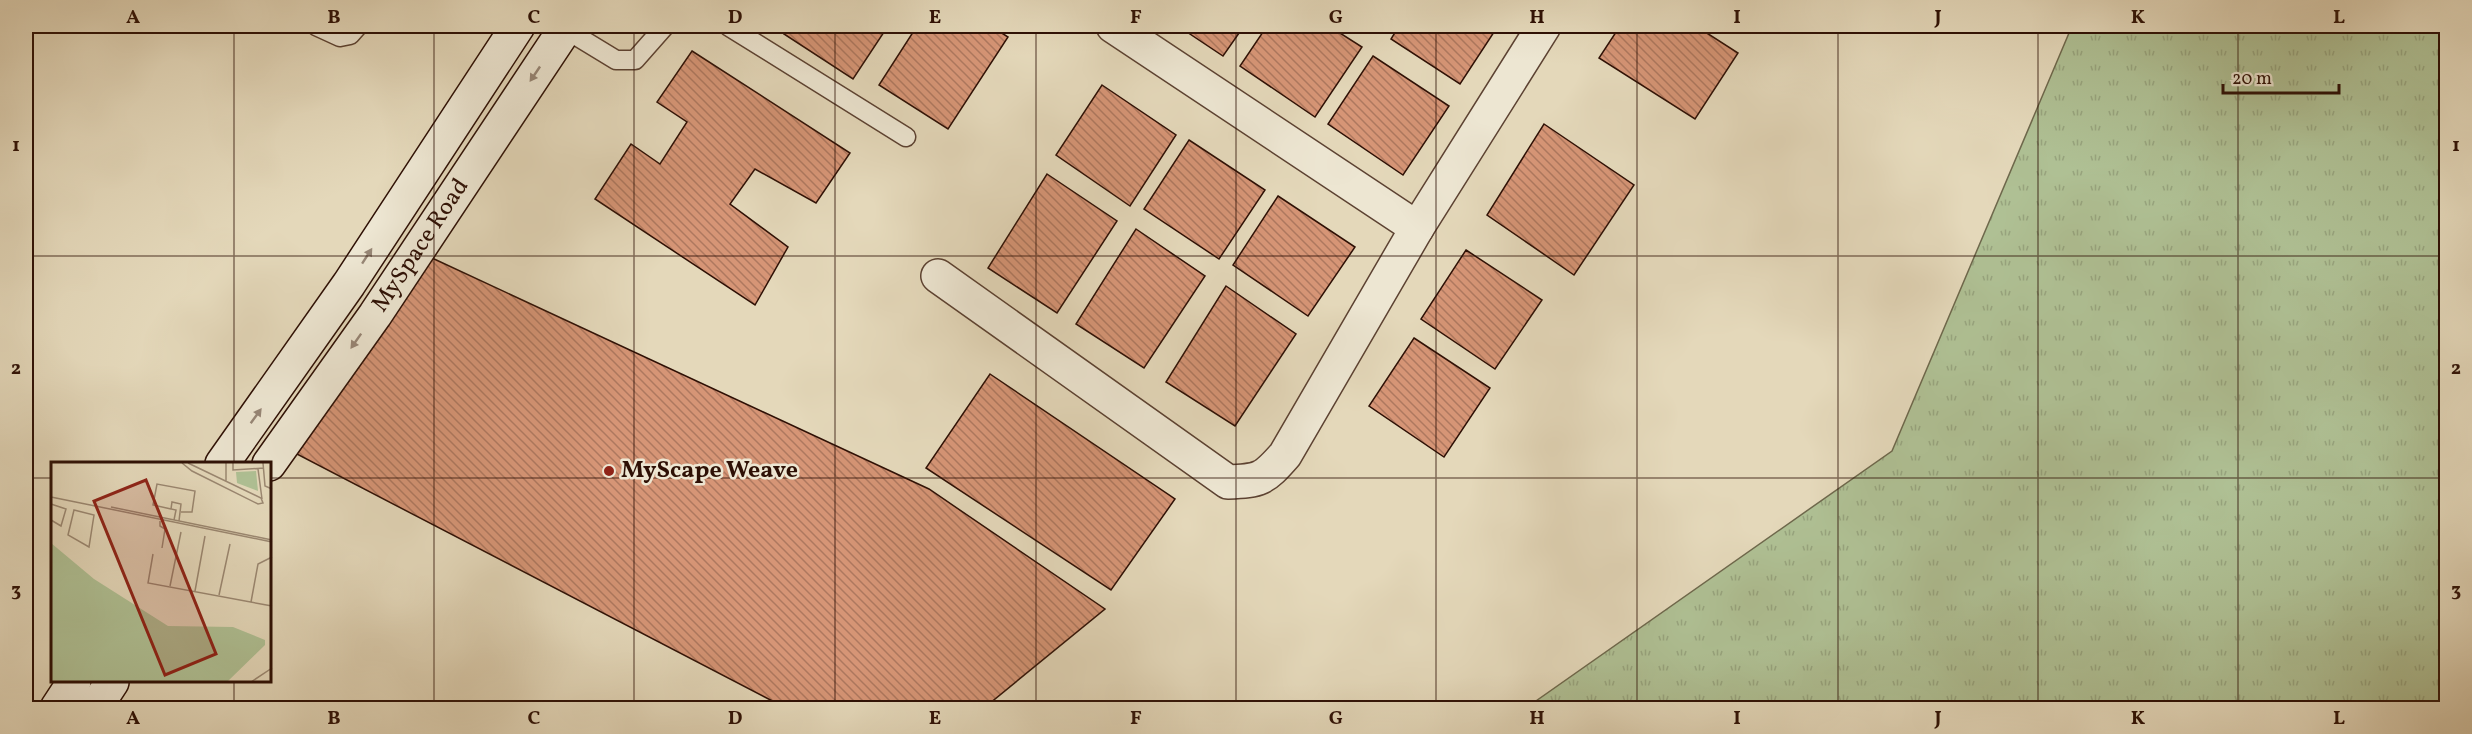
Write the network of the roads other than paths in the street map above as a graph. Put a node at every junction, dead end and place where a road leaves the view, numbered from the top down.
1 (316, 26) edge
2 (358, 26) edge
3 (518, 26) edge
4 (665, 26) edge
5 (728, 26) edge
6 (1113, 26) edge
7 (1544, 26) edge
8 (566, 27) edge
9 (906, 137) dead end
10 (1417, 228) junction
11 (938, 276) dead end
12 (223, 462) edge
13 (270, 462) edge
14 (73, 683) edge
15 (111, 683) edge
16 (57, 708) edge
17 (95, 708) edge

1 - 2 lane
12 -> 3 street, MySpace Road
4 - 8 lane
5 - 9 lane
6 - 10 street
7 - 10 street
8 -> 13 street, MySpace Road
10 - 11 street
14 - 16 street
15 - 17 street

